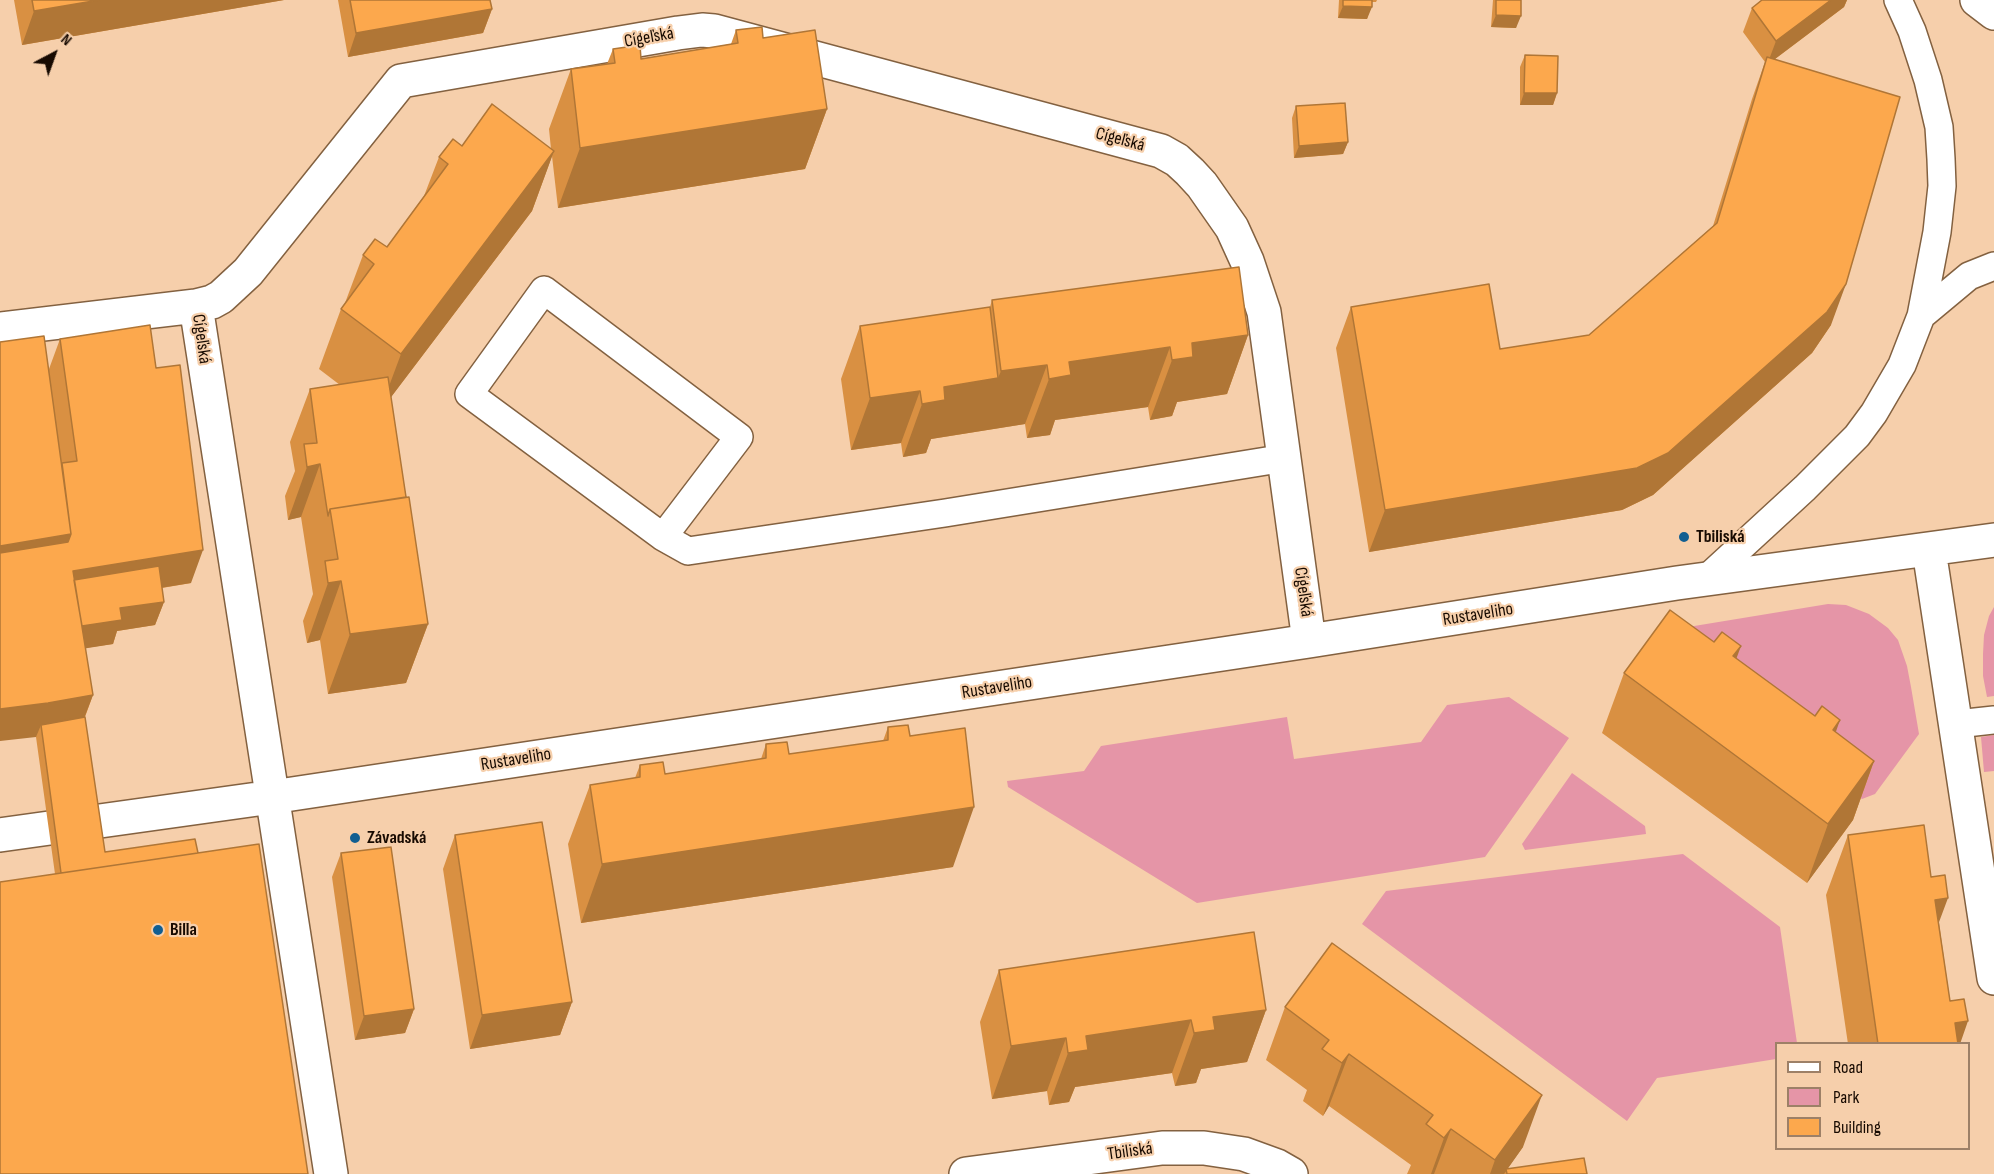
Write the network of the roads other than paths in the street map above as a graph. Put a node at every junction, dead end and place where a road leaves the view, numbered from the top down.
1 (1898, 0) edge
2 (1977, 0) edge
3 (1994, 13) edge
4 (1994, 266) edge
5 (196, 306) junction
6 (1921, 316) junction
7 (0, 329) edge
8 (1284, 458) junction
9 (663, 537) junction
10 (1994, 540) edge
11 (1929, 550) junction
12 (1705, 579) junction
13 (1310, 641) junction
14 (1994, 720) edge
15 (1957, 724) junction
16 (272, 797) junction
17 (0, 835) edge
18 (1994, 978) edge
19 (331, 1174) edge
20 (966, 1174) edge
21 (1291, 1174) edge

1 - 6 lane
2 - 3 street
4 - 6 lane
5 - 7 street
5 - 8 street, Cígeľská
5 - 16 street, Cígeľská
6 - 12 lane
8 - 9 lane
8 - 13 street, Cígeľská
9 - 9 lane
10 - 11 street, Rustaveliho
11 - 12 street, Rustaveliho
11 - 15 street
12 - 13 street, Rustaveliho
13 - 16 street, Rustaveliho
14 - 15 lane
15 - 18 street
16 - 17 street, Rustaveliho
16 - 19 street
20 - 21 street, Tbiliská

